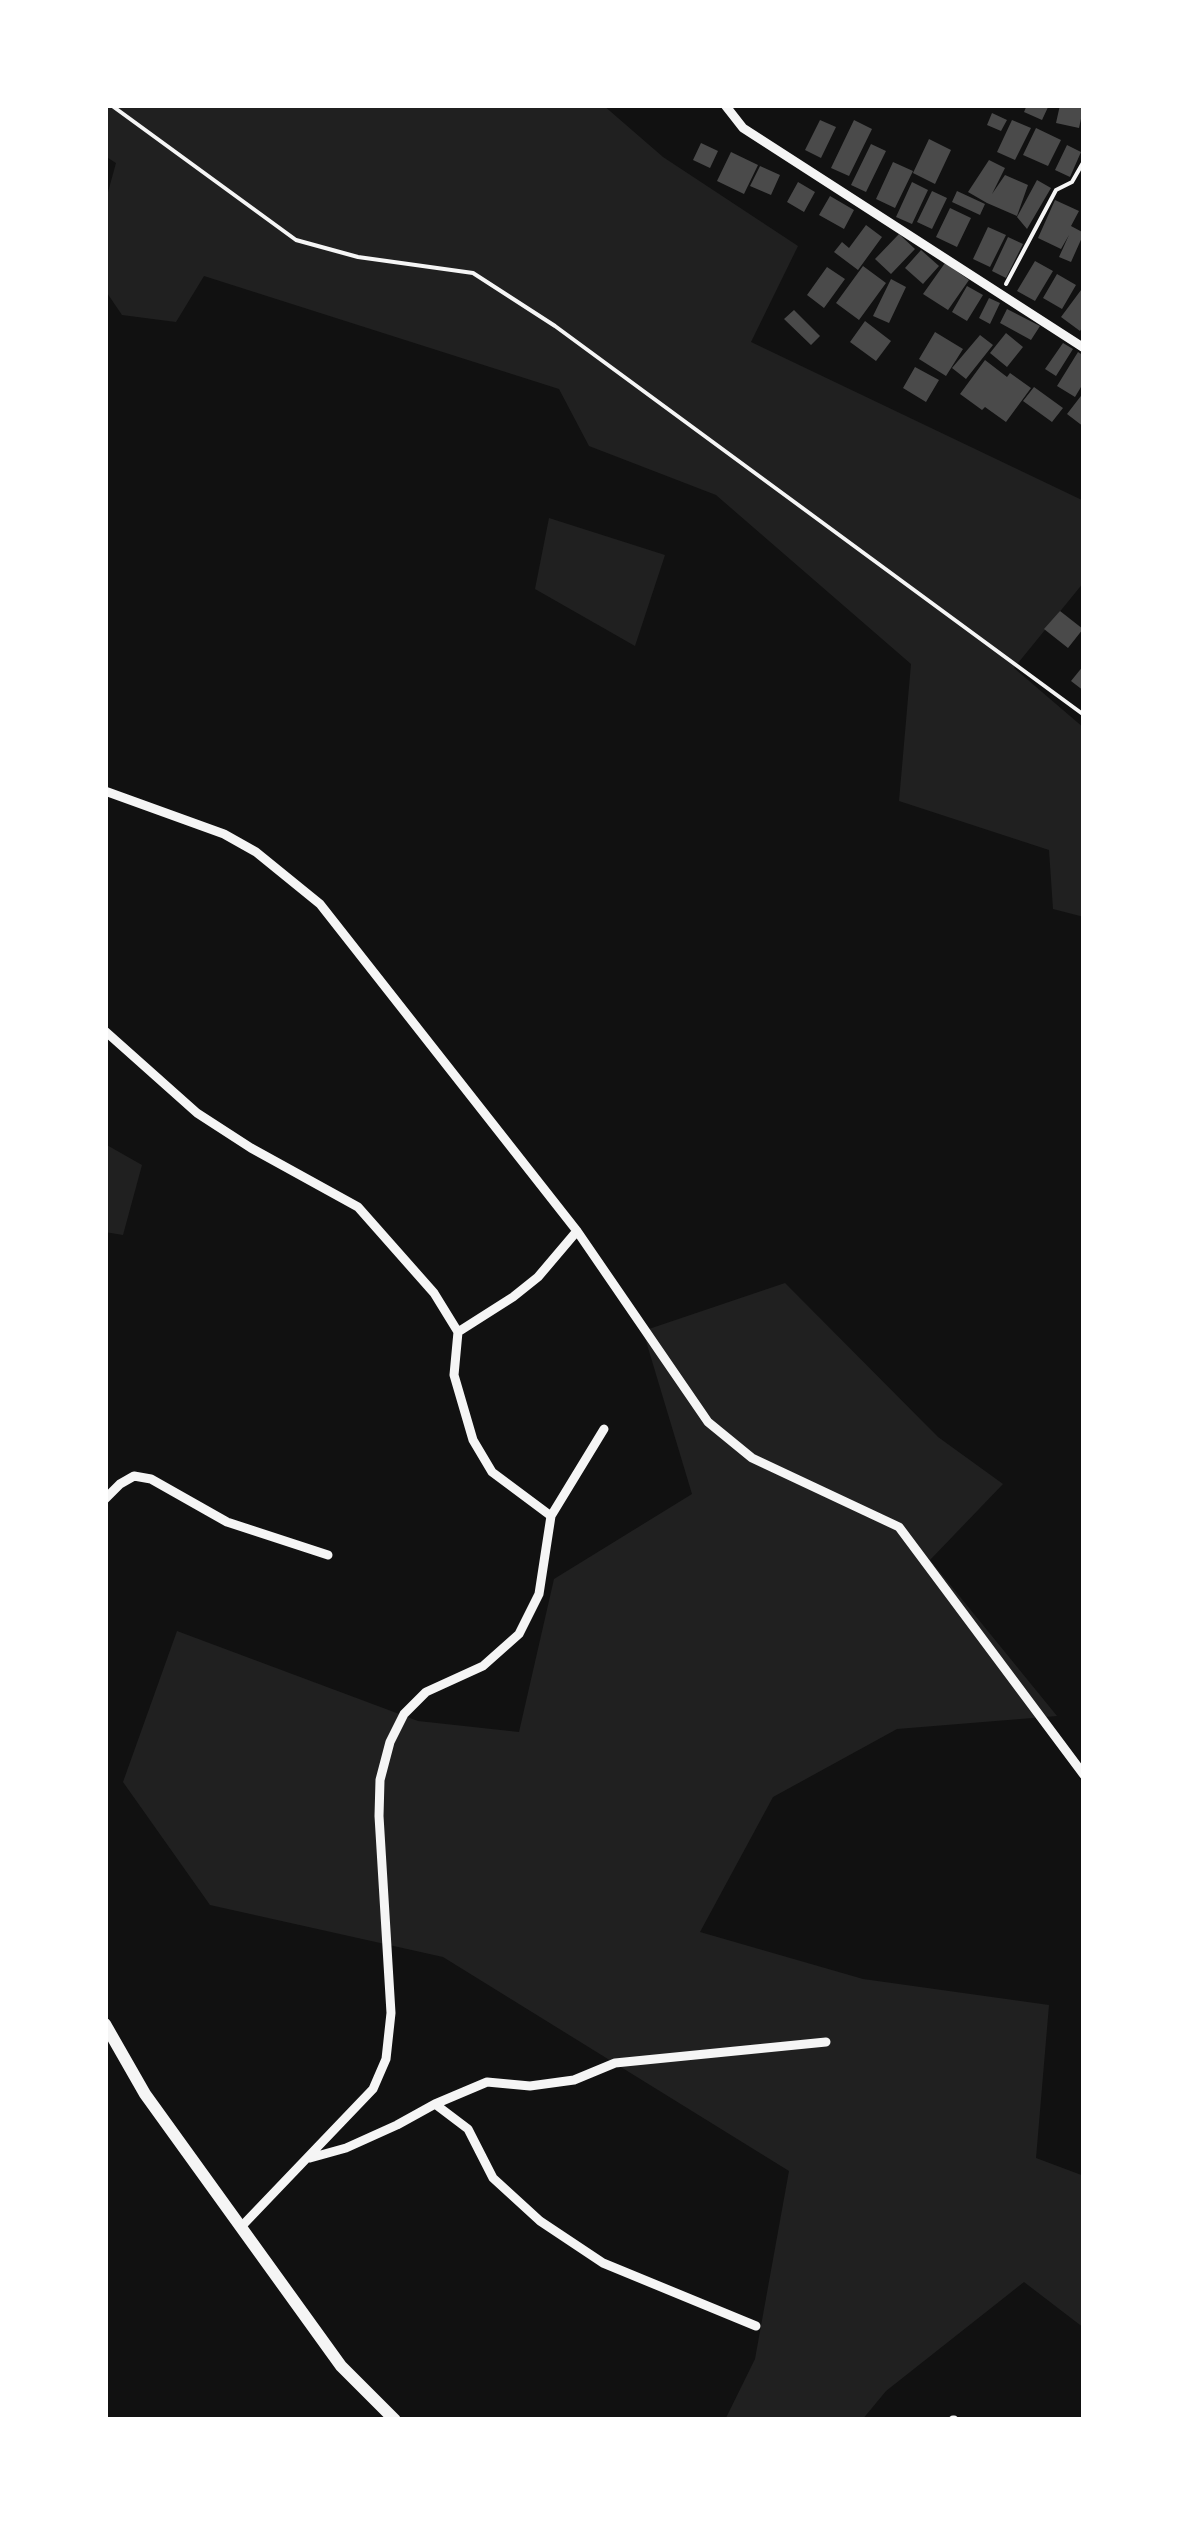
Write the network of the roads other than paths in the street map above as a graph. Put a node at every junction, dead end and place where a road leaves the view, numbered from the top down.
1 (724, 105) edge
2 (1084, 348) edge
3 (105, 791) edge
4 (105, 1031) edge
5 (577, 1231) junction
6 (458, 1332) junction
7 (604, 1429) dead end
8 (105, 1499) edge
9 (551, 1516) junction
10 (328, 1555) dead end
11 (1084, 1775) edge
12 (105, 2024) edge
13 (826, 2042) dead end
14 (435, 2104) junction
15 (307, 2159) junction
16 (241, 2227) junction
17 (756, 2326) dead end
18 (396, 2420) edge

1 - 2 street
3 - 5 street
4 - 6 street
5 - 6 street
5 - 11 street
6 - 9 street
7 - 9 street
8 - 10 street
9 - 15 street
12 - 16 main road
13 - 14 street
14 - 15 street
14 - 17 street
15 - 16 street
16 - 18 main road

